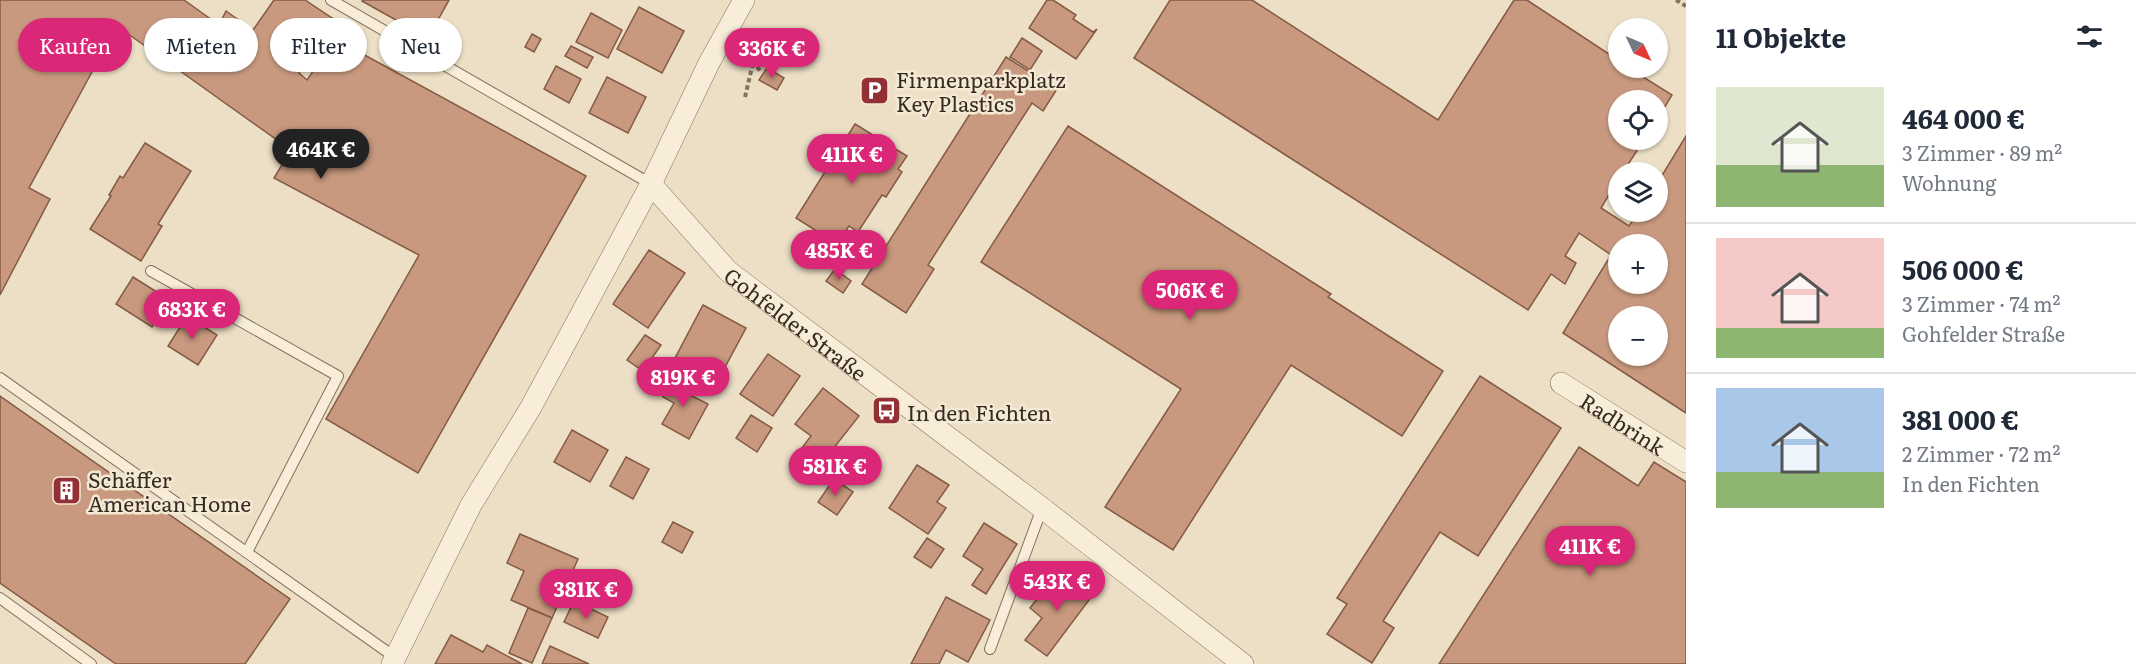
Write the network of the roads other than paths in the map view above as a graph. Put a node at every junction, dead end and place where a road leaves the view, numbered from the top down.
1 (331, 0) edge
2 (744, 0) edge
3 (651, 184) junction
4 (151, 271) dead end
5 (0, 378) edge
6 (1561, 383) dead end
7 (1686, 462) edge
8 (1042, 508) junction
9 (247, 552) junction
10 (0, 598) edge
11 (990, 649) dead end
12 (394, 661) edge
13 (91, 664) edge
14 (1243, 664) edge

1 - 3 lane
2 - 3 street
3 - 8 street, Gohfelder Straße
3 - 12 street
4 - 9 lane
5 - 9 lane
6 - 7 street, Radbrink
8 - 11 lane
8 - 14 street, Gohfelder Straße
9 - 12 lane
10 - 13 lane

